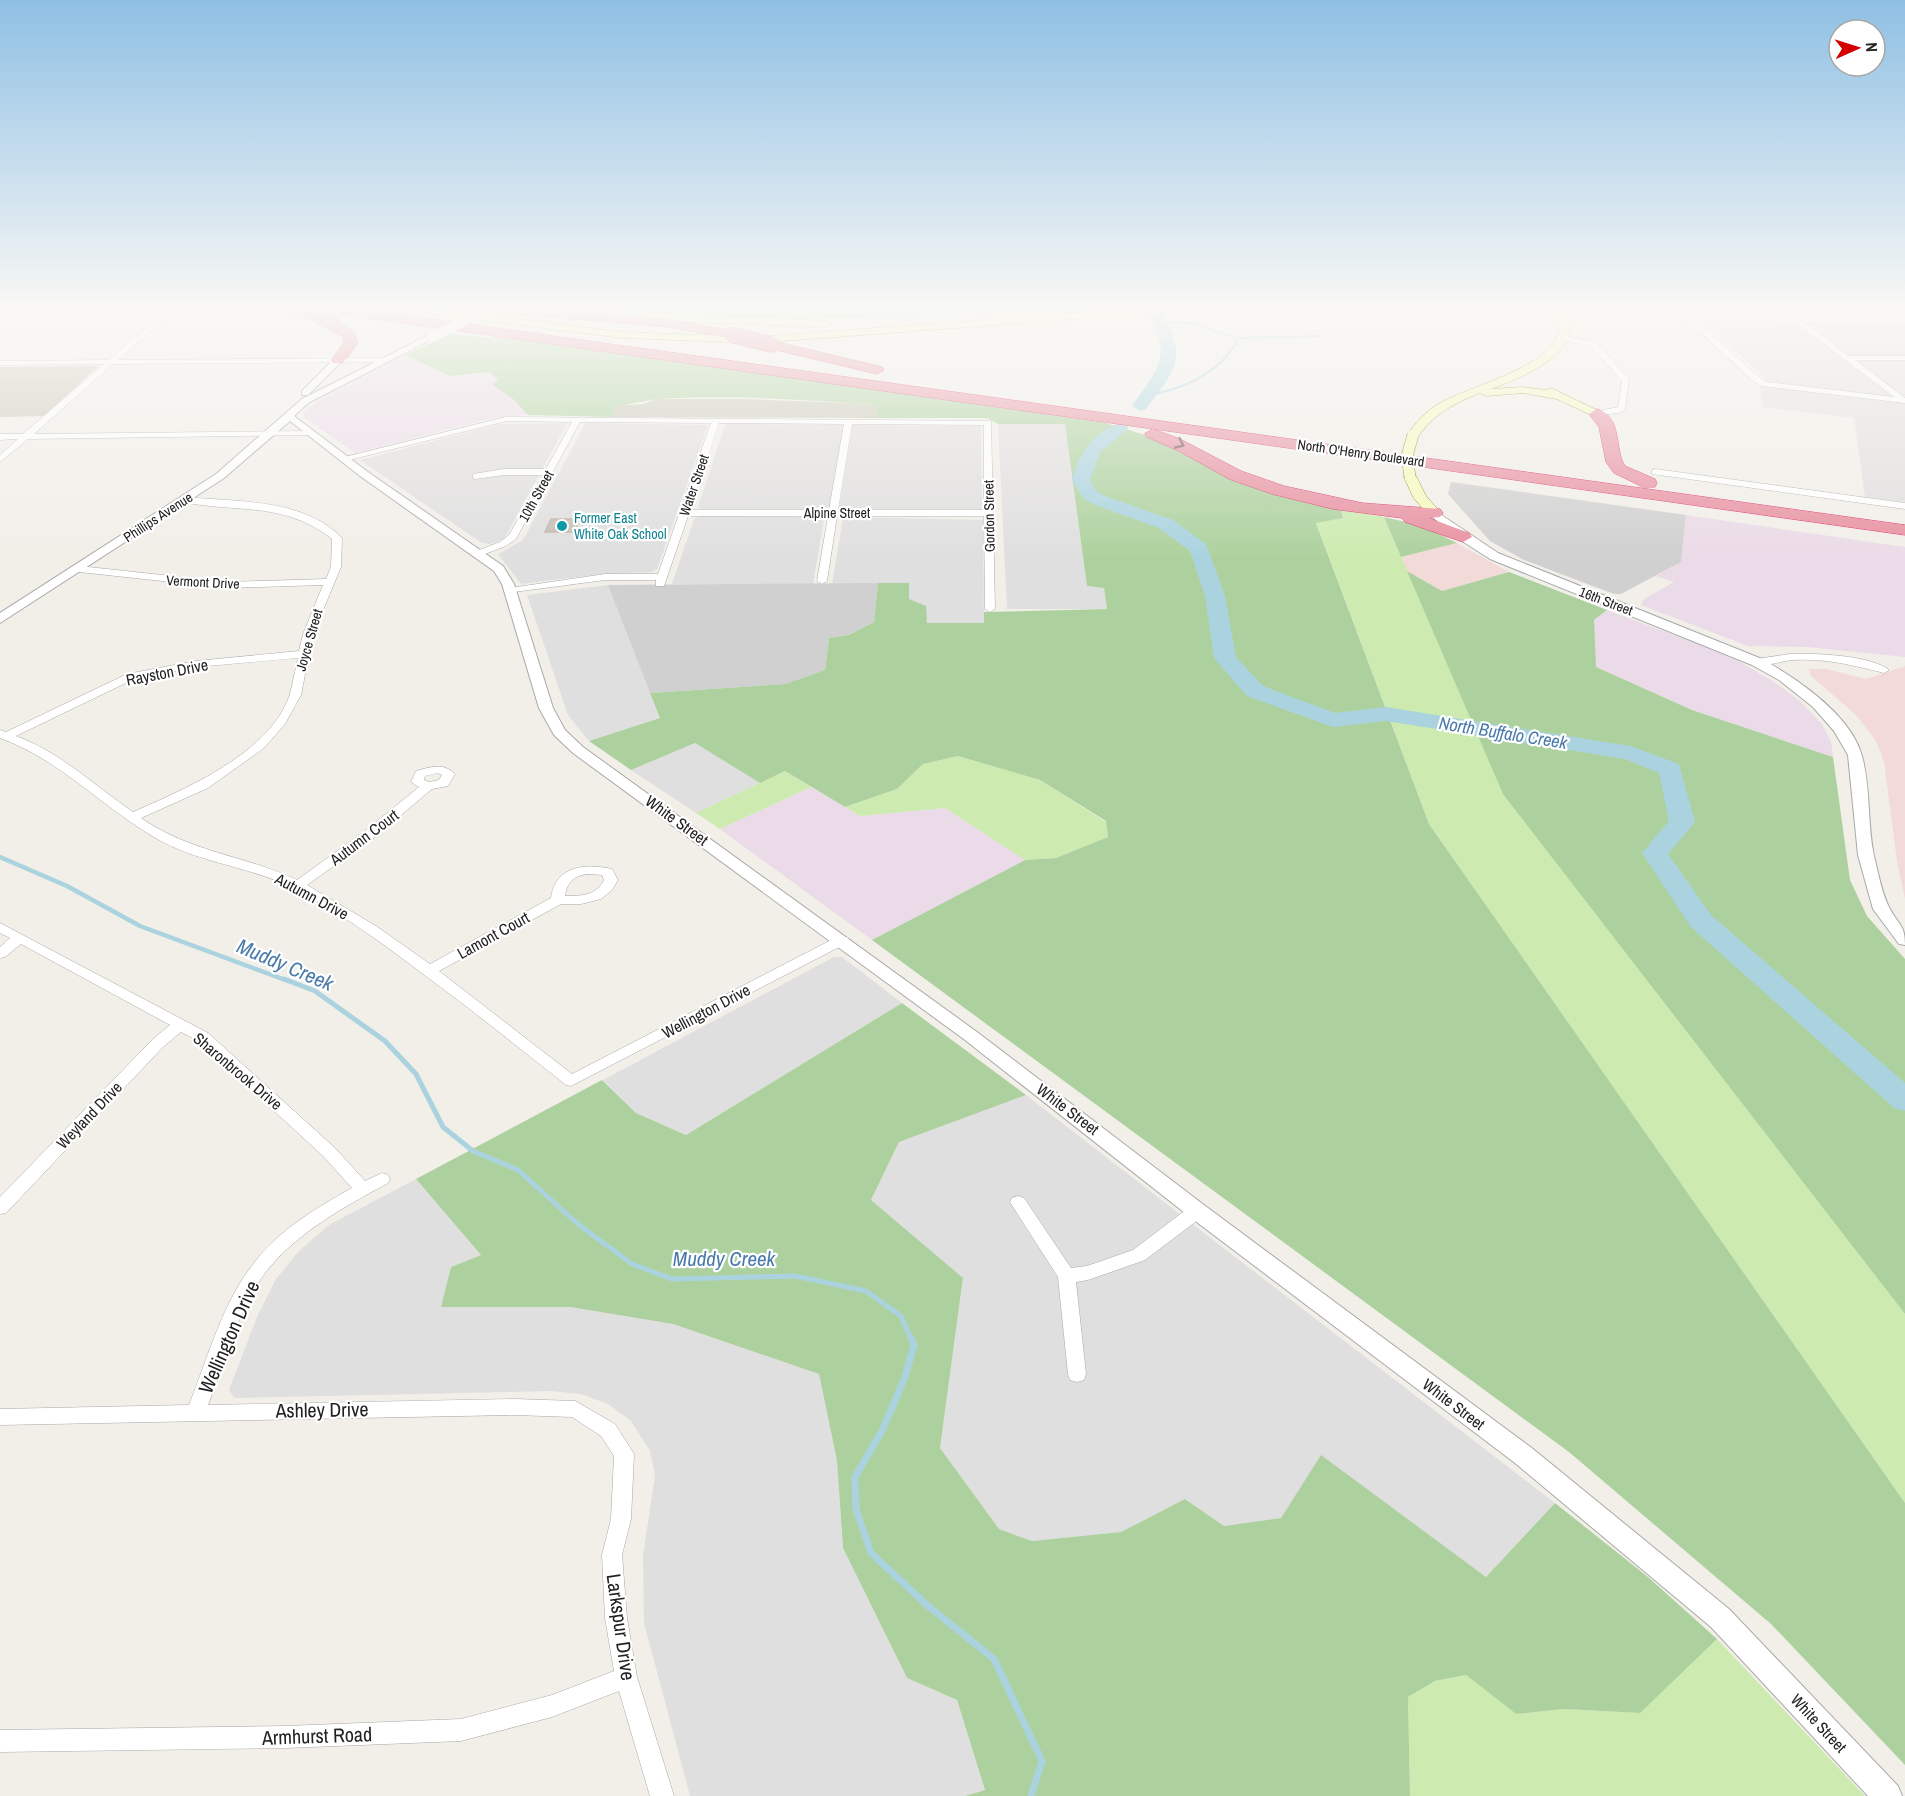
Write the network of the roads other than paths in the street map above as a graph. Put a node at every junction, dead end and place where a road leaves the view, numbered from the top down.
1 (78, 391) edge
2 (307, 391) edge
3 (325, 391) edge
4 (920, 391) edge
5 (982, 391) edge
6 (1475, 391) edge
7 (1514, 391) edge
8 (1528, 391) edge
9 (1548, 391) edge
10 (1625, 391) edge
11 (1821, 391) edge
12 (1891, 391) edge
13 (1465, 395) junction
14 (1563, 396) junction
15 (305, 401) junction
16 (1905, 401) edge
17 (1064, 411) junction
18 (1597, 414) junction
19 (284, 418) junction
20 (578, 420) junction
21 (716, 421) junction
22 (848, 422) junction
23 (310, 433) junction
24 (269, 434) junction
25 (0, 437) edge
26 (24, 437) junction
27 (1613, 446) junction
28 (1389, 457) junction
29 (345, 458) junction
30 (0, 459) edge
31 (1549, 470) junction
32 (549, 472) junction
33 (476, 476) dead end
34 (1656, 479) junction
35 (1420, 497) junction
36 (185, 500) junction
37 (1905, 506) edge
38 (1384, 509) junction
39 (684, 513) junction
40 (831, 513) junction
41 (989, 513) junction
42 (1434, 513) junction
43 (1905, 520) edge
44 (1905, 530) edge
45 (1463, 537) junction
46 (477, 554) junction
47 (79, 569) junction
48 (822, 581) dead end
49 (328, 582) junction
50 (510, 591) junction
51 (990, 609) dead end
52 (0, 619) edge
53 (303, 654) junction
54 (1756, 662) junction
55 (1884, 670) dead end
56 (4, 735) edge
57 (428, 786) dead end
58 (130, 818) junction
59 (298, 885) junction
60 (558, 900) dead end
61 (0, 927) edge
62 (19, 938) junction
63 (842, 940) junction
64 (1905, 940) edge
65 (0, 954) edge
66 (428, 971) junction
67 (180, 1025) junction
68 (571, 1082) joint
69 (382, 1179) dead end
70 (363, 1189) junction
71 (1018, 1202) dead end
72 (0, 1208) edge
73 (1197, 1211) junction
74 (1067, 1276) junction
75 (1077, 1374) dead end
76 (195, 1413) junction
77 (0, 1417) edge
78 (624, 1454) joint
79 (626, 1677) junction
80 (0, 1741) edge
81 (662, 1796) edge
82 (1888, 1796) edge

1 - 26 street
2 - 15 street, Phillips Avenue
3 - 15 street, Phillips Avenue
4 - 17 highway, North O'Henry Boulevard
5 - 31 highway, North O'Henry Boulevard
6 - 13 main road, 16th Street
7 - 13 main road
8 - 14 main road
9 - 14 main road
10 - 18 street
11 - 16 street
12 - 16 street
13 - 35 main road, 16th Street, bridge
14 - 18 main road
15 - 19 street, Phillips Avenue
17 - 28 highway, North O'Henry Boulevard
17 -> 38 highway
18 - 27 highway
19 - 23 street, White Street
19 - 24 street, Phillips Avenue
20 - 21 street
20 - 29 street
20 - 32 street, 10th Street
21 - 22 street
21 - 39 street, Water Street
22 - 40 street
22 - 41 street, Gordon Street
23 - 24 street
23 - 29 street, White Street
24 - 26 street
24 - 36 street, Phillips Avenue
25 - 26 street
26 - 30 street
27 - 31 highway
27 - 34 highway
28 - 38 highway
28 - 44 highway, North O'Henry Boulevard
29 - 46 street, White Street
31 - 34 highway, North O'Henry Boulevard
32 - 33 street
32 - 46 street, 10th Street
34 - 37 street, North O'Henry Boulevard
34 - 43 highway, North O'Henry Boulevard
35 - 38 highway
35 - 42 main road, 16th Street
36 - 47 street, Phillips Avenue
36 - 49 street, Joyce Street
38 - 42 highway
38 - 45 highway
39 - 40 street, Alpine Street
39 - 50 street, Water Street
40 - 41 street, Alpine Street
40 - 48 street
41 - 51 street, Gordon Street
42 - 45 street, 16th Street
45 - 54 street, 16th Street
46 - 50 street, White Street
47 - 49 street, Vermont Drive
47 - 52 street, Phillips Avenue
49 - 53 street, Joyce Street
50 - 63 street, White Street
53 - 56 street, Rayston Drive
53 - 58 street, Joyce Street
54 - 55 street
54 - 64 street, 16th Street
56 - 58 street, Autumn Drive
57 - 59 street, Autumn Court
58 - 59 street, Autumn Drive
59 - 66 street, Autumn Drive
60 - 66 street, Lamont Court
61 - 62 street, Sharonbrook Drive
62 - 65 street
62 - 67 street, Sharonbrook Drive
63 - 68 street, Wellington Drive
63 - 73 street, White Street
66 - 68 street, Autumn Drive
67 - 70 street, Sharonbrook Drive
67 - 72 street, Weyland Drive
69 - 70 street, Wellington Drive
70 - 76 street, Wellington Drive
71 - 74 street
73 - 74 street
73 - 82 street, White Street
74 - 75 street
76 - 77 street, Ashley Drive
76 - 78 street, Ashley Drive
78 - 79 street, Larkspur Drive
79 - 80 street, Armhurst Road
79 - 81 street, Larkspur Drive

